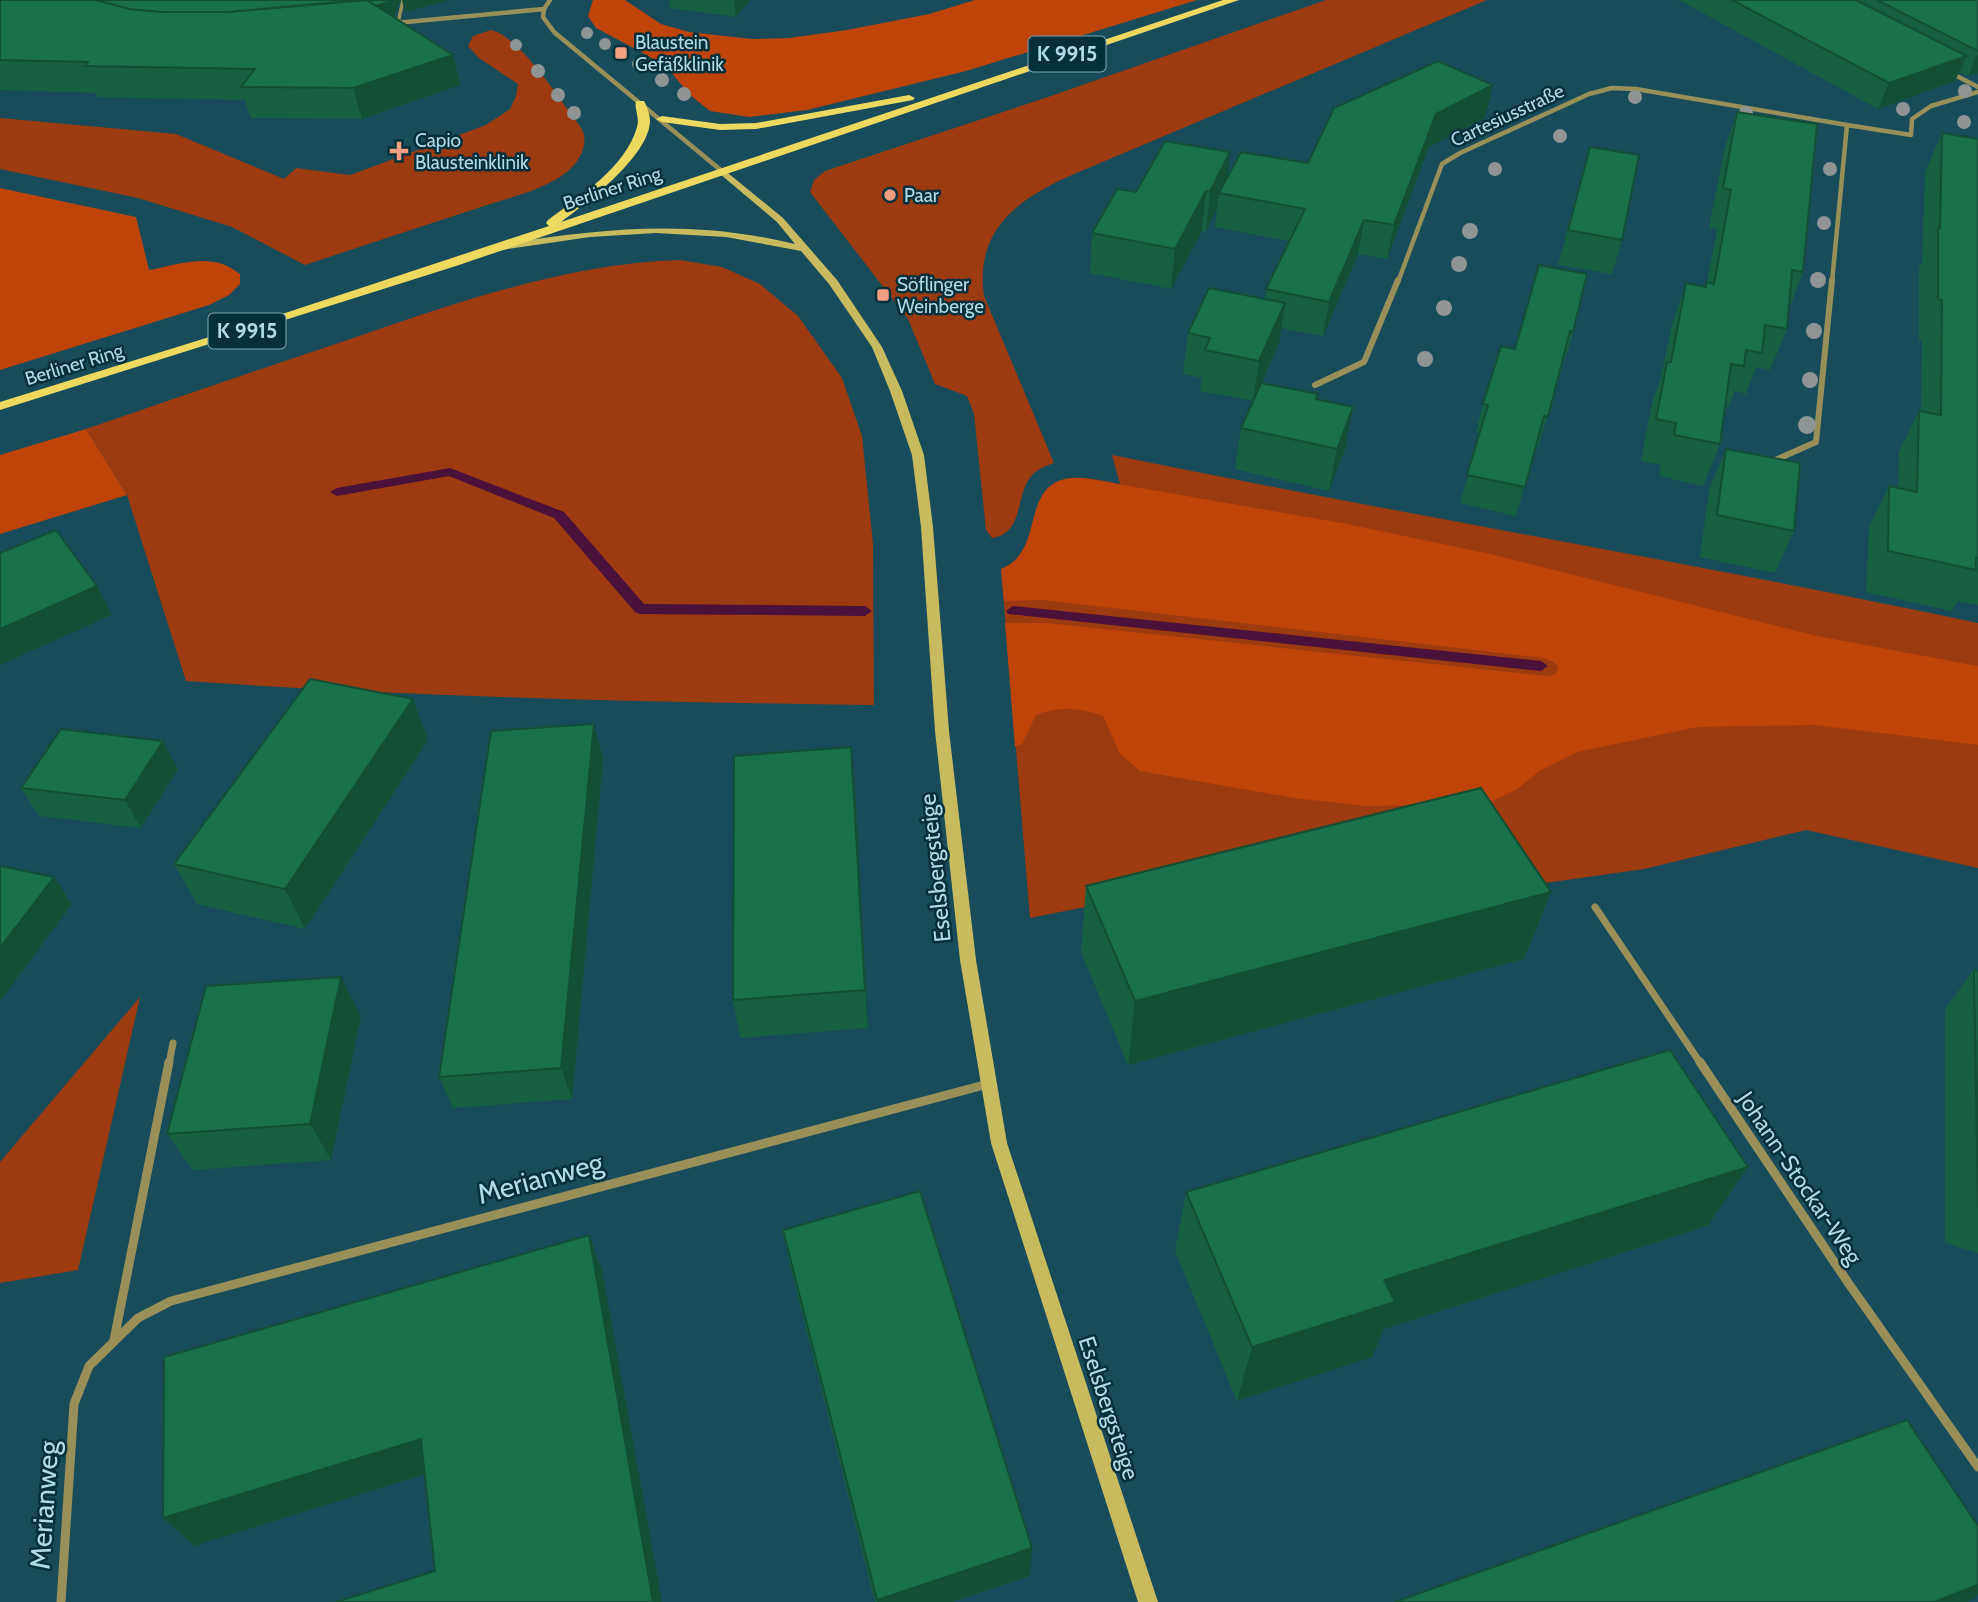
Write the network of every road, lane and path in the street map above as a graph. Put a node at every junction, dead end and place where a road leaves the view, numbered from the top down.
1 (403, 0) edge
2 (550, 0) edge
3 (1234, 0) edge
4 (544, 9) junction
5 (398, 23) junction
6 (388, 24) edge
7 (1941, 68) edge
8 (1978, 89) edge
9 (951, 92) junction
10 (639, 103) junction
11 (662, 119) junction
12 (1847, 125) junction
13 (723, 172) junction
14 (538, 233) junction
15 (806, 248) junction
16 (492, 249) junction
17 (1315, 385) dead end
18 (0, 406) edge
19 (1765, 465) edge
20 (1595, 907) dead end
21 (173, 1043) dead end
22 (989, 1084) junction
23 (114, 1341) junction
24 (1978, 1467) edge
25 (61, 1602) edge
26 (1148, 1602) edge

1 - 5 lane
2 - 4 street
3 - 9 main road, Berliner Ring / K 9915
4 - 5 street
4 - 10 street
5 - 6 street
7 - 8 street, Cartesiusstraße
8 - 12 street, Cartesiusstraße
9 - 11 main road
9 - 13 main road, Berliner Ring / K 9915
10 - 11 street
10 - 14 main road
11 - 13 street
12 - 17 street, Cartesiusstraße
12 - 19 street
13 - 14 main road, Berliner Ring / K 9915
13 - 15 street, Eselsbergsteige
14 - 16 main road, Berliner Ring / K 9915
15 - 16 street
15 - 22 street, Eselsbergsteige
16 - 18 main road, Berliner Ring / K 9915
20 - 24 street, Johann-Stockar-Weg
21 - 23 street
22 - 23 street, Merianweg
22 - 26 street, Eselsbergsteige
23 - 25 street, Merianweg

